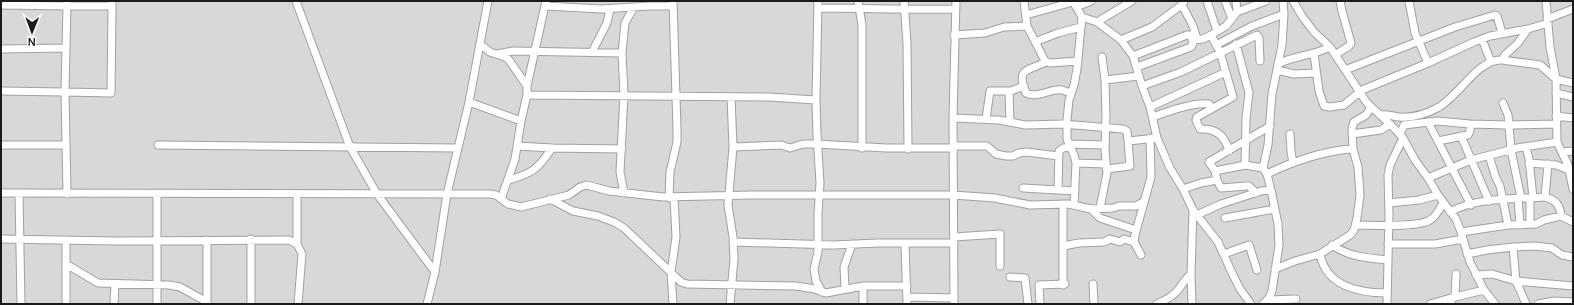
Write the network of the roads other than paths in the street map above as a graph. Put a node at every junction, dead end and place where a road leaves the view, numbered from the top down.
1 (296, 1) edge
2 (488, 1) edge
3 (904, 1) edge
4 (956, 1) edge
5 (1024, 1) edge
6 (1091, 1) edge
7 (1132, 1) edge
8 (1207, 1) edge
9 (1225, 1) edge
10 (1236, 1) edge
11 (1266, 1) edge
12 (1283, 1) edge
13 (1293, 1) edge
14 (1340, 1) edge
15 (1409, 1) edge
16 (1546, 1) edge
17 (67, 3) edge
18 (112, 3) edge
19 (545, 3) edge
20 (1074, 3) edge
21 (1183, 3) edge
22 (673, 4) edge
23 (818, 4) edge
24 (858, 4) edge
25 (1, 5) edge
26 (634, 7) junction
27 (610, 9) junction
28 (955, 9) junction
29 (1573, 9) edge
30 (904, 10) junction
31 (1237, 12) junction
32 (1026, 14) junction
33 (1284, 14) junction
34 (1082, 17) junction
35 (1232, 19) junction
36 (1548, 21) junction
37 (1096, 22) junction
38 (1028, 26) junction
39 (1081, 27) junction
40 (1528, 29) junction
41 (1214, 33) junction
42 (1502, 33) junction
43 (954, 35) junction
44 (1195, 39) junction
45 (1482, 39) junction
46 (1121, 40) junction
47 (1174, 40) junction
48 (1418, 41) junction
49 (1035, 42) junction
50 (480, 44) junction
51 (1236, 44) junction
52 (1216, 45) junction
53 (1330, 47) junction
54 (66, 48) junction
55 (1, 49) edge
56 (534, 52) junction
57 (592, 52) junction
58 (1178, 52) junction
59 (1220, 52) junction
60 (622, 53) junction
61 (497, 54) junction
62 (1314, 54) junction
63 (1335, 55) junction
64 (1133, 56) junction
65 (1102, 57) dead end
66 (1502, 60) junction
67 (1078, 61) junction
68 (1260, 61) dead end
69 (1046, 62) junction
70 (1490, 62) junction
71 (1428, 63) junction
72 (1137, 67) junction
73 (1278, 67) junction
74 (1345, 70) junction
75 (1226, 72) junction
76 (1316, 73) junction
77 (1139, 76) junction
78 (1556, 79) junction
79 (1105, 80) junction
80 (1573, 83) edge
81 (527, 86) junction
82 (1024, 86) junction
83 (1142, 86) junction
84 (1, 91) edge
85 (1009, 91) junction
86 (65, 92) junction
87 (1359, 92) junction
88 (527, 94) junction
89 (1071, 94) junction
90 (1556, 94) junction
91 (624, 95) junction
92 (676, 96) junction
93 (732, 97) junction
94 (1573, 97) edge
95 (816, 100) junction
96 (469, 102) junction
97 (1503, 102) dead end
98 (1150, 107) junction
99 (1372, 107) junction
100 (1212, 108) junction
101 (1380, 115) junction
102 (1556, 116) junction
103 (1153, 117) junction
104 (953, 118) junction
105 (1573, 118) edge
106 (986, 119) junction
107 (520, 121) junction
108 (1010, 122) junction
109 (1428, 122) junction
110 (1067, 124) junction
111 (1390, 124) junction
112 (1470, 124) junction
113 (1556, 124) junction
114 (1508, 125) junction
115 (1270, 126) junction
116 (1106, 128) junction
117 (1290, 134) dead end
118 (1352, 134) junction
119 (1401, 136) junction
120 (1461, 136) junction
121 (1153, 138) junction
122 (1128, 140) junction
123 (1246, 140) junction
124 (1438, 140) junction
125 (1557, 142) junction
126 (817, 144) junction
127 (1, 145) edge
128 (66, 145) junction
129 (158, 145) dead end
130 (1105, 145) junction
131 (517, 146) junction
132 (1069, 146) junction
133 (350, 147) junction
134 (733, 147) junction
135 (954, 147) junction
136 (1526, 147) junction
137 (458, 148) junction
138 (552, 148) junction
139 (862, 148) junction
140 (622, 149) junction
141 (908, 149) junction
142 (1353, 149) junction
143 (1511, 150) junction
144 (1229, 151) junction
145 (1573, 151) edge
146 (1562, 152) junction
147 (1058, 156) junction
148 (1489, 156) junction
149 (1471, 160) junction
150 (1076, 163) junction
151 (1293, 163) junction
152 (1529, 163) junction
153 (1548, 164) junction
154 (1245, 165) junction
155 (1106, 167) junction
156 (1451, 168) junction
157 (1215, 170) junction
158 (1569, 170) junction
159 (1265, 171) junction
160 (1428, 178) junction
161 (509, 180) junction
162 (1217, 180) junction
163 (1023, 188) dead end
164 (1183, 189) junction
165 (1573, 189) edge
166 (1058, 190) junction
167 (1271, 190) junction
168 (1075, 191) junction
169 (1, 193) edge
170 (624, 193) junction
171 (1256, 193) junction
172 (19, 194) junction
173 (68, 194) junction
174 (157, 194) junction
175 (377, 194) junction
176 (447, 194) junction
177 (297, 195) junction
178 (819, 195) junction
179 (953, 195) junction
180 (1438, 195) junction
181 (728, 196) junction
182 (1546, 197) junction
183 (672, 198) junction
184 (1519, 198) junction
185 (1532, 198) junction
186 (501, 199) junction
187 (550, 199) junction
188 (1502, 199) junction
189 (1489, 201) junction
190 (1143, 202) junction
191 (1443, 202) junction
192 (1389, 203) junction
193 (1063, 204) junction
194 (1074, 205) junction
195 (1471, 205) junction
196 (1100, 208) junction
197 (1275, 208) junction
198 (1091, 209) junction
199 (1450, 212) junction
200 (1195, 213) junction
201 (1561, 216) junction
202 (1225, 218) dead end
203 (1573, 222) edge
204 (1530, 224) junction
205 (1356, 225) junction
206 (1389, 225) junction
207 (1508, 225) junction
208 (1520, 225) junction
209 (1136, 230) junction
210 (1462, 236) junction
211 (1, 239) edge
212 (20, 239) junction
213 (251, 239) junction
214 (66, 240) junction
215 (157, 240) junction
216 (206, 240) junction
217 (954, 240) junction
218 (733, 242) junction
219 (1134, 242) junction
220 (297, 244) junction
221 (818, 244) junction
222 (852, 244) junction
223 (905, 244) junction
224 (1388, 244) junction
225 (1332, 245) junction
226 (1063, 246) junction
227 (1513, 247) junction
228 (1224, 254) junction
229 (1320, 254) junction
230 (1467, 254) junction
231 (1141, 255) dead end
232 (1573, 257) edge
233 (1388, 260) junction
234 (66, 264) junction
235 (1000, 266) dead end
236 (1275, 269) junction
237 (1257, 270) dead end
238 (435, 272) junction
239 (671, 272) junction
240 (1191, 274) junction
241 (1456, 274) dead end
242 (1476, 274) junction
243 (1010, 277) dead end
244 (1516, 281) junction
245 (115, 284) junction
246 (157, 284) junction
247 (1093, 284) dead end
248 (731, 286) junction
249 (863, 286) junction
250 (907, 286) junction
251 (1573, 286) edge
252 (845, 288) junction
253 (1484, 290) junction
254 (822, 292) junction
255 (1387, 293) junction
256 (1296, 299) dead end
257 (1452, 299) edge
258 (907, 300) edge
259 (954, 301) edge
260 (1265, 302) edge
261 (1573, 302) edge
262 (207, 303) edge
263 (21, 304) edge
264 (66, 304) edge
265 (114, 304) edge
266 (157, 304) edge
267 (251, 304) edge
268 (298, 304) edge
269 (427, 304) edge
270 (673, 304) edge
271 (730, 304) edge
272 (863, 304) edge
273 (1028, 304) edge
274 (1040, 304) edge
275 (1094, 304) edge
276 (1158, 304) edge
277 (1192, 304) edge
278 (1251, 304) edge
279 (1387, 304) edge
280 (1430, 304) edge
281 (1495, 304) edge
282 (1526, 304) edge
283 (1538, 304) edge

1 - 133 street
2 - 50 street
3 - 30 street
4 - 28 street
5 - 32 street
6 - 20 street
7 - 37 street
8 - 41 street
9 - 35 street
10 - 31 street
11 - 31 street
12 - 33 street
13 - 53 street
14 - 63 street
15 - 48 street
16 - 36 street
17 - 18 street
17 - 25 street
17 - 54 street
18 - 86 street
19 - 27 street
19 - 56 street
20 - 32 street
20 - 34 street
21 - 44 street
21 - 46 street
22 - 26 street
22 - 92 street
23 - 24 street
23 - 95 street
24 - 30 street
24 - 139 street
26 - 27 street
26 - 60 street
27 - 57 street
28 - 30 street
28 - 43 street
29 - 36 street
30 - 141 street
31 - 35 street
32 - 38 street
33 - 52 street
33 - 73 street
34 - 37 street
34 - 39 street
35 - 41 street
36 - 40 street
36 - 78 street
37 - 46 street
38 - 43 street
38 - 49 street
39 - 49 street
39 - 67 street
40 - 42 street
40 - 66 street
41 - 44 street
41 - 52 street
42 - 45 street
42 - 48 street
43 - 104 street
44 - 47 street
44 - 58 street
45 - 70 street
45 - 71 street
46 - 64 street
47 - 58 street
47 - 64 street
48 - 71 street
48 - 74 street
49 - 69 street
50 - 61 street
50 - 96 street
51 - 59 street
51 - 68 street
51 - 123 street
52 - 59 street
53 - 62 street
53 - 63 street
54 - 55 street
54 - 86 street
56 - 57 street
56 - 61 street
56 - 81 street
57 - 60 street
58 - 72 street
59 - 75 street
59 - 83 street
60 - 91 street
61 - 81 street
62 - 73 street
62 - 76 street
63 - 74 street
64 - 72 street
65 - 79 street
66 - 70 street
66 - 78 street
67 - 69 street
67 - 89 street
69 - 82 street
70 - 101 street
71 - 87 street
72 - 77 street
73 - 76 street
73 - 115 street
74 - 87 street
75 - 98 street
75 - 100 street
76 - 87 street
77 - 79 street
77 - 83 street
78 - 80 street
78 - 90 street
79 - 116 street
81 - 88 street
82 - 85 street
82 - 89 street
83 - 98 street
84 - 86 street
85 - 106 street
85 - 108 street
86 - 128 street
87 - 99 street
88 - 91 street
88 - 107 street
89 - 110 street
90 - 94 street
90 - 102 street
91 - 92 street
91 - 140 street
92 - 93 street
92 - 183 street
93 - 95 street
93 - 134 street
95 - 126 street
96 - 107 street
96 - 137 street
97 - 114 street
98 - 103 street
99 - 101 street
99 - 118 street
100 - 103 street
100 - 144 street
101 - 111 street
102 - 105 street
102 - 113 street
103 - 121 street
104 - 106 street
104 - 135 street
106 - 108 street
107 - 131 street
108 - 110 street
109 - 112 street
109 - 119 street
109 - 124 street
110 - 116 street
110 - 132 street
111 - 118 street
111 - 119 street
112 - 114 street
112 - 120 street
113 - 114 street
113 - 125 street
114 - 143 street
115 - 123 street
115 - 159 street
116 - 122 street
116 - 130 street
117 - 151 street
118 - 142 street
119 - 160 street
119 - 192 street
120 - 124 street
120 - 149 street
121 - 122 street
121 - 164 street
121 - 190 street
122 - 155 street
123 - 144 street
123 - 154 street
124 - 156 street
125 - 136 street
125 - 146 street
126 - 134 street
126 - 139 street
126 - 178 street
127 - 128 street
128 - 173 street
129 - 133 street
130 - 132 street
130 - 155 street
131 - 138 street
131 - 161 street
132 - 147 street
132 - 150 street
133 - 137 street
133 - 175 street
134 - 181 street
135 - 141 street
135 - 147 street
135 - 179 street
136 - 143 street
136 - 152 street
137 - 176 street
138 - 140 street
138 - 161 street
139 - 141 street
140 - 170 street
142 - 151 street
142 - 205 street
143 - 148 street
143 - 184 street
144 - 157 street
145 - 146 street
146 - 158 street
147 - 166 street
148 - 149 street
148 - 188 street
149 - 156 street
149 - 189 street
150 - 155 street
150 - 168 street
151 - 159 street
152 - 153 street
152 - 185 street
153 - 158 street
153 - 182 street
154 - 157 street
154 - 159 street
155 - 196 street
156 - 160 street
156 - 195 street
157 - 162 street
158 - 165 street
159 - 167 street
160 - 180 street
161 - 186 street
162 - 164 street
162 - 171 street
163 - 166 street
164 - 200 street
166 - 168 street
167 - 171 street
167 - 197 street
168 - 194 street
169 - 172 street
170 - 183 street
170 - 187 street
171 - 200 street
172 - 173 street
172 - 212 street
173 - 174 street
174 - 177 street
174 - 215 street
175 - 176 street
175 - 177 street
175 - 238 street
176 - 186 street
176 - 238 street
177 - 220 street
178 - 179 street
178 - 181 street
178 - 221 street
179 - 193 street
179 - 217 street
180 - 191 street
180 - 192 street
181 - 183 street
181 - 218 street
182 - 185 street
182 - 201 street
183 - 239 street
184 - 185 street
184 - 188 street
184 - 208 street
185 - 204 street
186 - 187 street
187 - 239 street
188 - 189 street
188 - 207 street
189 - 195 street
190 - 196 street
190 - 209 street
191 - 199 street
191 - 206 street
192 - 206 street
193 - 194 street
193 - 226 street
194 - 198 street
195 - 199 street
196 - 198 street
197 - 202 street
197 - 236 street
198 - 209 street
199 - 210 street
200 - 228 street
200 - 240 street
201 - 203 street
201 - 204 street
204 - 208 street
205 - 206 street
205 - 225 street
206 - 224 street
207 - 208 street
207 - 210 street
209 - 219 street
210 - 224 street
210 - 230 street
211 - 212 street
212 - 214 street
212 - 263 street
213 - 216 street
213 - 220 street
213 - 267 street
214 - 215 street
214 - 234 street
215 - 216 street
215 - 246 street
216 - 262 street
217 - 223 street
217 - 235 street
217 - 259 street
218 - 221 street
218 - 248 street
219 - 226 street
219 - 231 street
220 - 268 street
221 - 222 street
221 - 254 street
222 - 223 street
222 - 252 street
223 - 250 street
224 - 233 street
225 - 229 street
225 - 233 street
226 - 274 street
227 - 230 street
227 - 232 street
227 - 244 street
228 - 237 street
228 - 278 street
229 - 236 street
229 - 255 street
230 - 242 street
233 - 255 street
234 - 245 street
234 - 264 street
236 - 260 street
238 - 269 street
239 - 248 street
239 - 270 street
240 - 276 street
240 - 277 street
241 - 257 street
242 - 244 street
242 - 253 street
243 - 273 street
244 - 251 street
244 - 282 street
245 - 246 street
245 - 265 street
246 - 262 street
246 - 266 street
247 - 275 street
248 - 254 street
248 - 271 street
249 - 250 street
249 - 252 street
249 - 272 street
250 - 258 street
252 - 254 street
253 - 257 street
253 - 281 street
255 - 279 street
256 - 260 street
257 - 280 street
258 - 259 street
261 - 283 street

